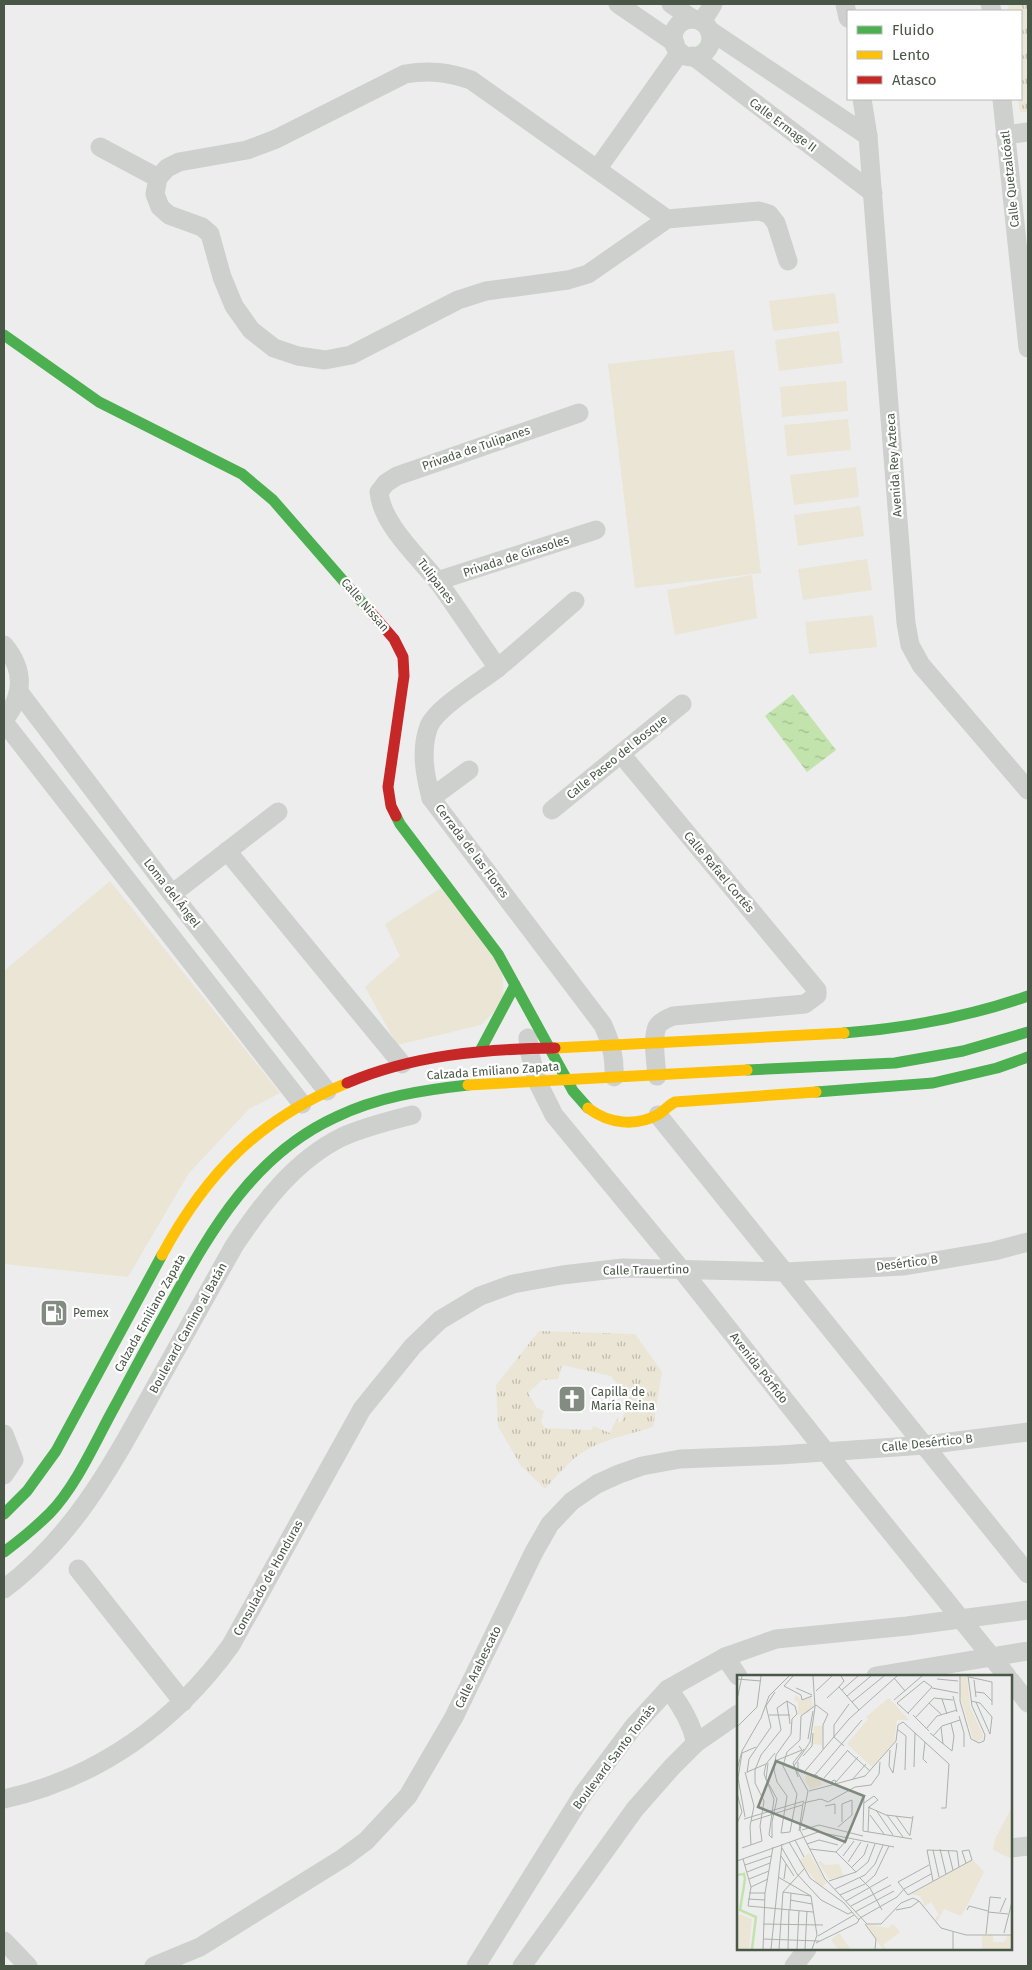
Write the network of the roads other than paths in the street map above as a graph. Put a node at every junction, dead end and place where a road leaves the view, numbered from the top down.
1 (618, 4) edge
2 (671, 4) edge
3 (713, 4) edge
4 (701, 24) junction
5 (683, 51) junction
6 (862, 100) edge
7 (1002, 100) edge
8 (1028, 132) edge
9 (1005, 135) junction
10 (868, 136) junction
11 (100, 147) dead end
12 (598, 168) junction
13 (158, 178) junction
14 (873, 193) junction
15 (667, 219) junction
16 (788, 261) dead end
17 (4, 335) edge
18 (1028, 348) edge
19 (579, 413) dead end
20 (380, 492) joint
21 (596, 530) dead end
22 (437, 581) junction
23 (575, 601) dead end
24 (4, 645) edge
25 (498, 668) junction
26 (19, 692) junction
27 (682, 704) dead end
28 (4, 721) edge
29 (621, 754) junction
30 (468, 770) dead end
31 (1028, 790) edge
32 (431, 798) junction
33 (552, 810) dead end
34 (278, 812) dead end
35 (228, 851) junction
36 (172, 894) junction
37 (515, 985) junction
38 (1028, 996) edge
39 (525, 1006) junction
40 (1028, 1032) edge
41 (655, 1043) junction
42 (612, 1046) junction
43 (548, 1049) junction
44 (529, 1050) junction
45 (480, 1051) junction
46 (300, 1057) junction
47 (1028, 1058) edge
48 (402, 1064) junction
49 (279, 1075) junction
50 (657, 1076) junction
51 (614, 1078) junction
52 (566, 1080) junction
53 (537, 1081) junction
54 (327, 1091) junction
55 (302, 1104) junction
56 (658, 1114) junction
57 (412, 1115) dead end
58 (1028, 1242) edge
59 (681, 1269) junction
60 (785, 1272) junction
61 (480, 1296) joint
62 (1028, 1432) edge
63 (4, 1434) edge
64 (924, 1445) junction
65 (826, 1452) junction
66 (4, 1475) edge
67 (4, 1514) edge
68 (4, 1552) edge
69 (78, 1569) dead end
70 (1028, 1574) edge
71 (4, 1589) edge
72 (1028, 1610) edge
73 (961, 1619) junction
74 (1028, 1650) edge
75 (725, 1657) junction
76 (992, 1657) junction
77 (737, 1675) edge
78 (882, 1675) edge
79 (1006, 1675) edge
80 (1012, 1682) edge
81 (668, 1689) junction
82 (183, 1702) junction
83 (1028, 1703) edge
84 (737, 1715) edge
85 (696, 1743) junction
86 (4, 1799) edge
87 (1028, 1846) edge
88 (1012, 1848) edge
89 (4, 1941) edge
90 (806, 1950) edge
91 (28, 1966) edge
92 (154, 1966) edge
93 (476, 1966) edge
94 (522, 1966) edge
95 (794, 1966) edge

1 - 5 street, Calle Ermage II
2 - 4 street
3 - 4 street
4 - 5 street
4 - 5 street
4 - 10 street
5 - 12 street
5 - 14 street, Calle Ermage II
6 - 10 street, Avenida Rey Azteca
7 - 9 street, Calle Quetzalcóatl
8 - 9 street
9 - 18 street, Calle Quetzalcóatl
10 - 14 street, Avenida Rey Azteca
11 - 13 street
12 - 13 street
12 - 15 street
13 - 15 street
14 - 31 street, Avenida Rey Azteca
15 - 16 street
17 - 37 main road, Calle Nissan
19 - 20 street, Privada de Tulipanes
20 - 22 street, Tulipanes
21 - 22 street, Privada de Girasoles
22 - 25 street, Tulipanes
23 - 25 street, Cerrada de las Flores
24 - 26 street
25 - 32 street, Cerrada de las Flores
26 - 28 street
26 - 36 street, Loma del Ángel
27 - 29 street, Calle Paseo del Bosque
28 - 49 street
29 - 33 street, Calle Paseo del Bosque
29 - 41 street, Calle Rafael Cortés
30 - 32 street
32 - 42 street, Cerrada de las Flores
34 - 35 street
35 - 36 street
35 - 48 street
36 - 46 street, Loma del Ángel
37 - 39 main road, Calle Nissan
37 - 45 main road
38 - 41 main road, Calzada Emiliano Zapata
39 - 43 main road, Calle Nissan
39 - 44 street, Calle Nissan
40 - 50 main road, Calzada Emiliano Zapata
41 - 42 main road, Calzada Emiliano Zapata
41 - 50 street
42 - 43 main road, Calzada Emiliano Zapata
42 - 51 street, Cerrada de las Flores
43 - 44 main road, Calzada Emiliano Zapata
43 - 52 main road, Calle Nissan
44 - 45 main road, Calzada Emiliano Zapata
44 - 53 street, Avenida Pórfido
45 - 48 main road, Calzada Emiliano Zapata
46 - 49 street
46 - 54 street, Loma del Ángel
47 - 56 main road, Calle Nissan
48 - 54 main road, Calzada Emiliano Zapata
49 - 55 street
50 - 51 main road, Calzada Emiliano Zapata
51 - 52 main road, Calzada Emiliano Zapata
52 - 53 main road, Calzada Emiliano Zapata
52 - 56 main road, Calle Nissan
53 - 59 street, Avenida Pórfido
53 - 68 main road, Calzada Emiliano Zapata
54 - 55 main road, Calzada Emiliano Zapata
55 - 67 main road, Calzada Emiliano Zapata
56 - 60 street
57 - 71 street, Boulevard Camino al Batán
58 - 60 street, Desértico B
59 - 60 street, Calle Trauertino
59 - 61 street, Calle Trauertino
59 - 65 street, Avenida Pórfido
60 - 64 street
61 - 82 street, Consulado de Honduras
62 - 64 street, Calle Desértico B
63 - 66 street
64 - 65 street, Calle Desértico B
64 - 70 street
65 - 73 street, Avenida Pórfido
65 - 92 street, Calle Arabescato
69 - 82 street
72 - 73 street, Boulevard Santo Tomás
73 - 75 street, Boulevard Santo Tomás
73 - 76 street, Avenida Pórfido
74 - 76 street
75 - 77 street
75 - 81 street, Boulevard Santo Tomás
76 - 78 street
76 - 79 street, Avenida Pórfido
80 - 83 street
81 - 85 street
81 - 93 street, Boulevard Santo Tomás
82 - 86 street, Consulado de Honduras
84 - 85 street
85 - 94 street
87 - 88 street
89 - 91 street
90 - 95 street

